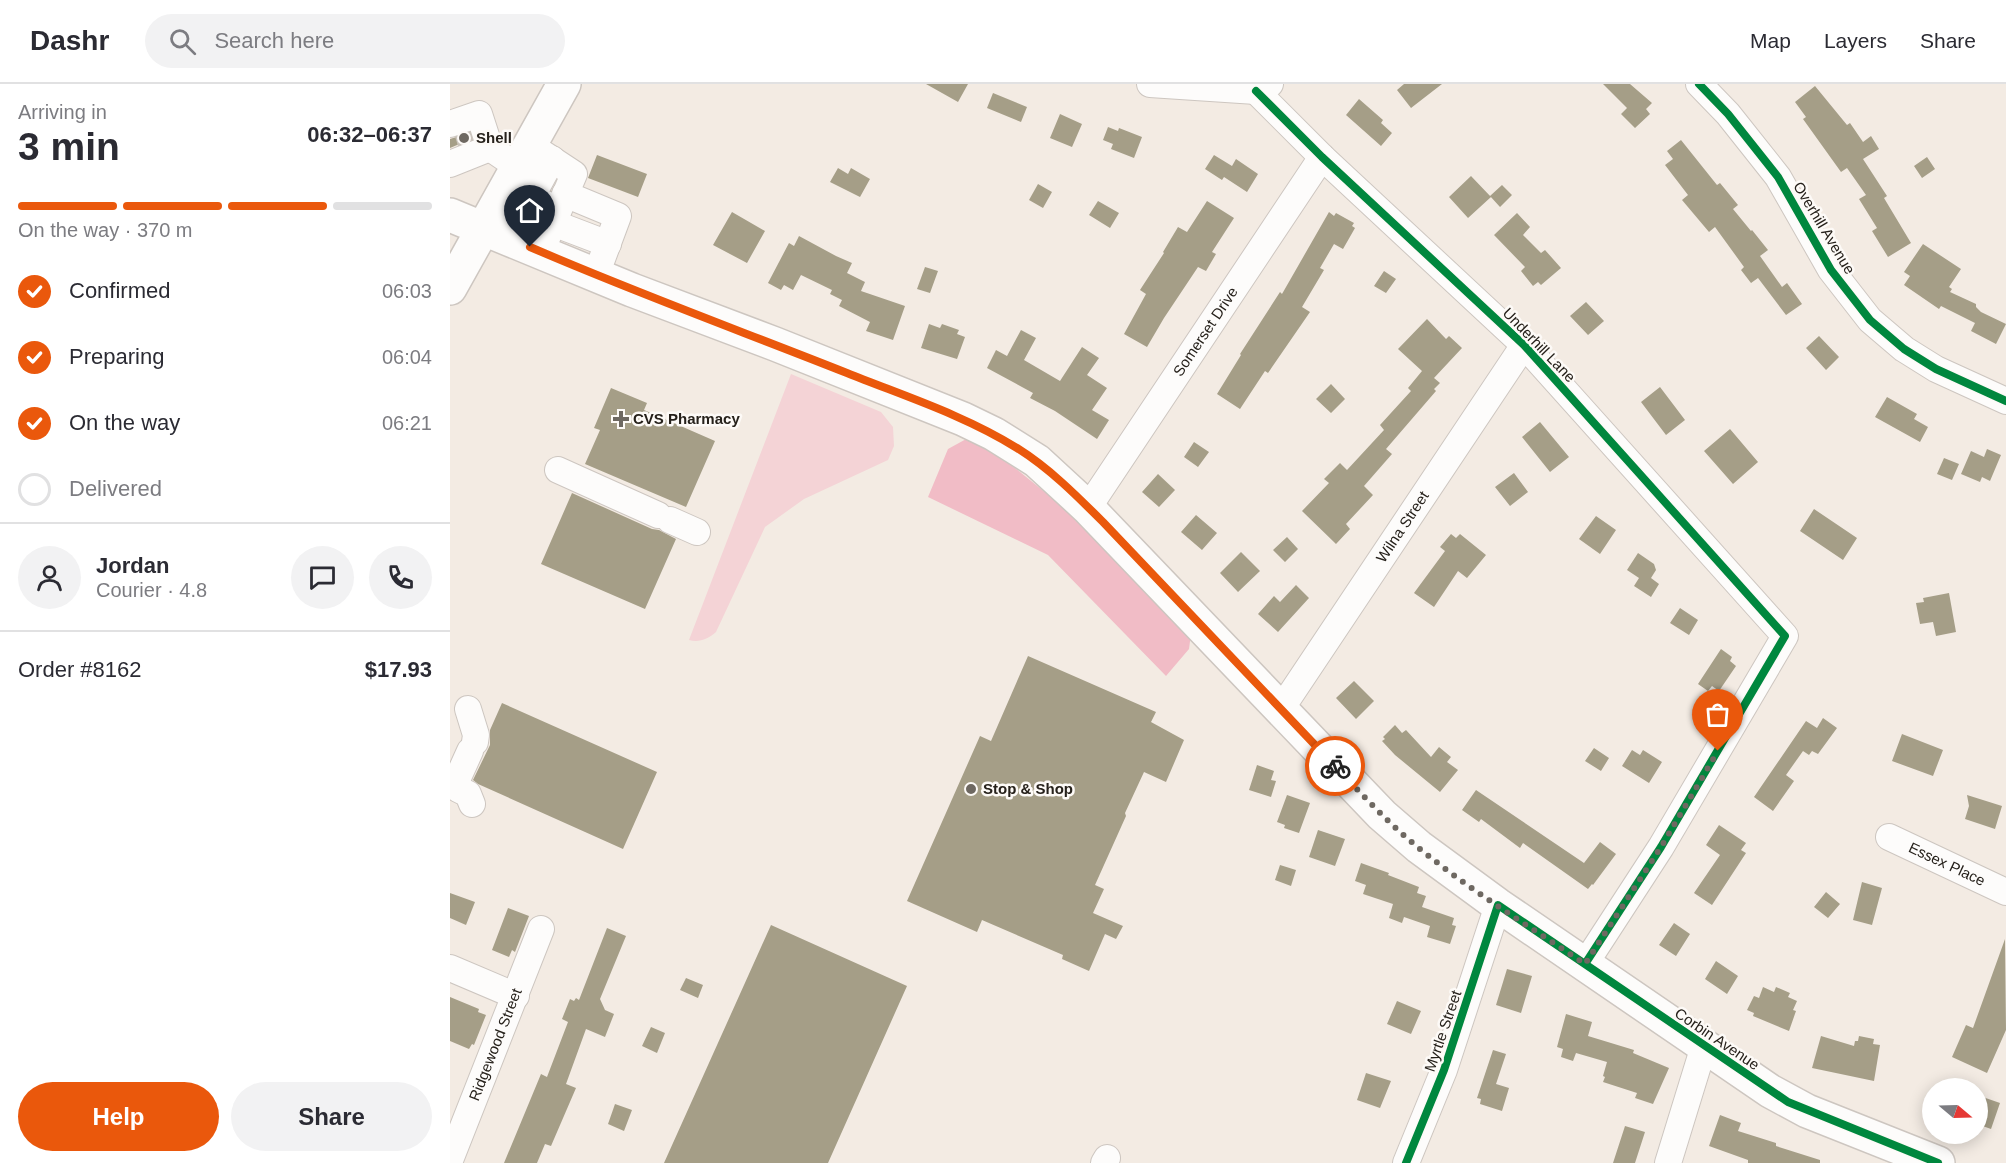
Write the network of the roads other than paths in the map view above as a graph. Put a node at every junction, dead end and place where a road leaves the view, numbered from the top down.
1 (564, 84) edge
2 (1150, 84) edge
3 (1700, 84) edge
4 (1263, 87) edge
5 (469, 137) edge
6 (1322, 157) junction
7 (450, 164) edge
8 (528, 171) junction
9 (450, 215) edge
10 (554, 219) junction
11 (483, 228) junction
12 (596, 275) junction
13 (450, 288) edge
14 (1524, 345) junction
15 (2006, 401) edge
16 (558, 470) dead end
17 (1088, 508) junction
18 (697, 532) dead end
19 (468, 709) dead end
20 (1281, 709) junction
21 (472, 804) dead end
22 (1889, 837) dead end
23 (2006, 892) edge
24 (1498, 905) junction
25 (541, 929) dead end
26 (1585, 964) junction
27 (450, 968) edge
28 (516, 996) junction
29 (1704, 1046) junction
30 (450, 1160) edge
31 (1929, 1161) edge
32 (1406, 1163) edge
33 (1668, 1163) edge

1 - 8 main road
2 - 4 street
3 - 15 street, Overhill Avenue
4 - 6 street, Underhill Lane
5 - 7 street
5 - 8 street
6 - 14 street, Underhill Lane
6 - 17 street, Somerset Drive
8 - 10 street
8 - 10 street
8 - 11 main road
9 - 11 main road, Corbin Avenue
10 - 11 main road, Corbin Avenue
10 - 12 main road, Corbin Avenue
10 - 12 street
11 - 13 main road
12 - 17 main road, Corbin Avenue
14 - 20 street, Wilna Street
14 - 26 street, Underhill Lane
16 - 18 street
17 - 20 main road, Corbin Avenue
19 - 21 street
20 - 24 main road, Corbin Avenue
22 - 23 street, Essex Place
24 - 26 main road, Corbin Avenue
24 - 32 street, Myrtle Street
25 - 28 street, Ridgewood Street
26 - 29 main road, Corbin Avenue
27 - 28 street
28 - 30 street, Ridgewood Street
29 - 31 main road, Corbin Avenue
29 - 33 street

